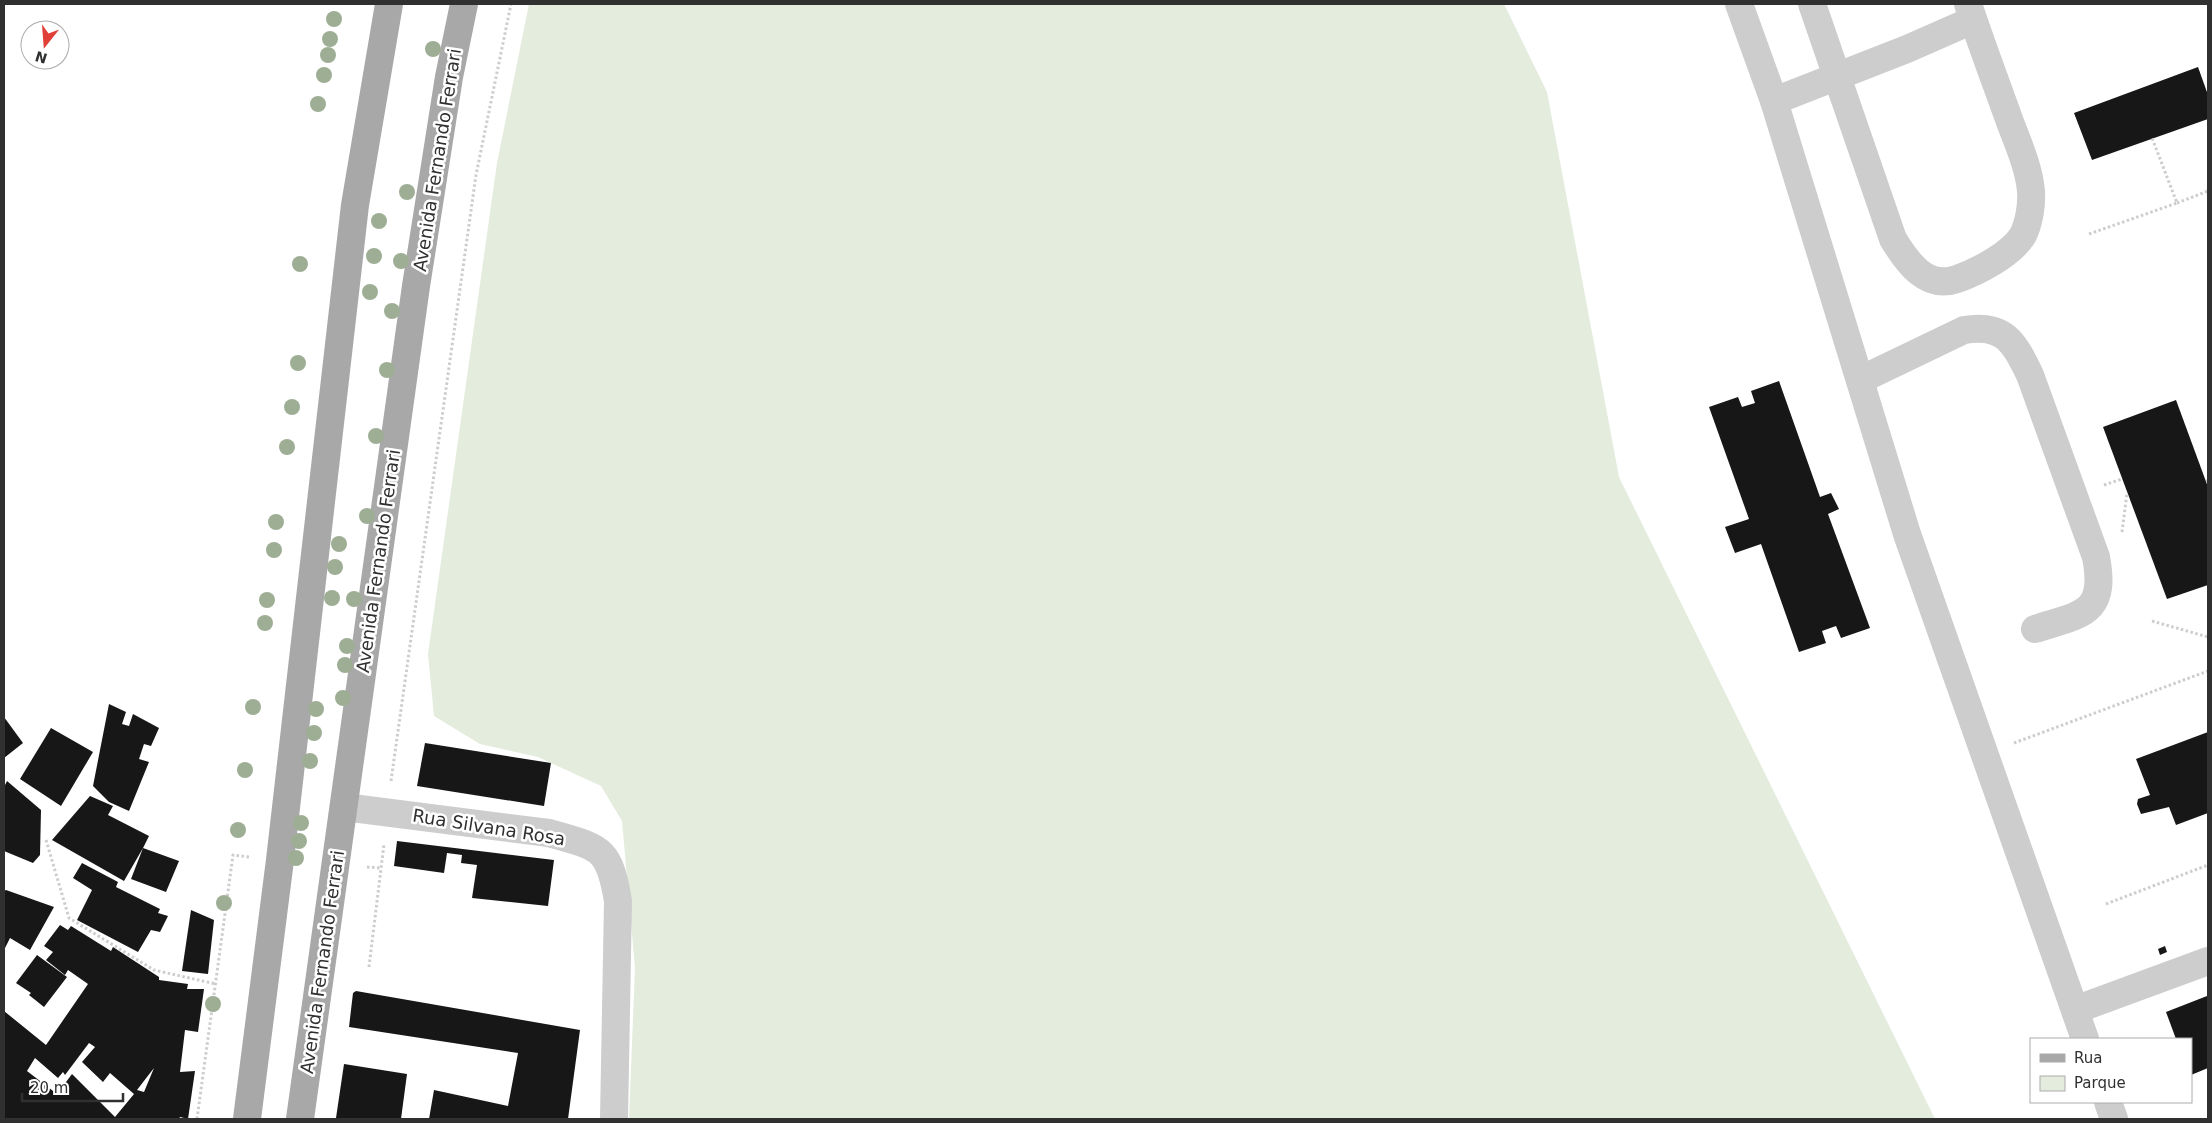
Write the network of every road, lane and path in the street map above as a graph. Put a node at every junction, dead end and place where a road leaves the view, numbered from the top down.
1 (389, 4) edge
2 (464, 4) edge
3 (511, 4) edge
4 (1739, 4) edge
5 (1812, 4) edge
6 (1970, 12) edge
7 (1838, 76) junction
8 (1774, 101) junction
9 (2152, 138) dead end
10 (2208, 191) edge
11 (2177, 203) junction
12 (2089, 234) dead end
13 (1860, 380) junction
14 (2152, 621) dead end
15 (2035, 629) dead end
16 (2208, 637) edge
17 (2208, 671) edge
18 (1984, 754) junction
19 (344, 806) junction
20 (389, 811) junction
21 (46, 840) dead end
22 (233, 855) dead end
23 (2208, 865) edge
24 (2106, 904) dead end
25 (2208, 961) edge
26 (369, 967) dead end
27 (216, 984) junction
28 (2075, 1010) junction
29 (2086, 1038) edge
30 (2108, 1103) edge
31 (197, 1119) edge
32 (247, 1119) edge
33 (300, 1119) edge
34 (614, 1119) edge
35 (2114, 1119) edge

1 - 32 main road
2 - 19 main road, Avenida Fernando Ferrari
3 - 20 path
4 - 8 street
5 - 7 street
6 - 7 street
6 - 7 street
7 - 8 street
8 - 13 street
9 - 11 path
10 - 11 path
11 - 12 path
13 - 15 street
13 - 18 street
14 - 16 path
17 - 18 path
18 - 28 street
19 - 20 street, Rua Silvana Rosa
19 - 33 main road, Avenida Fernando Ferrari
20 - 26 path
20 - 34 street, Rua Silvana Rosa
21 - 27 path
22 - 27 path
23 - 24 path
25 - 28 street
27 - 31 path
28 - 29 street
30 - 35 street

